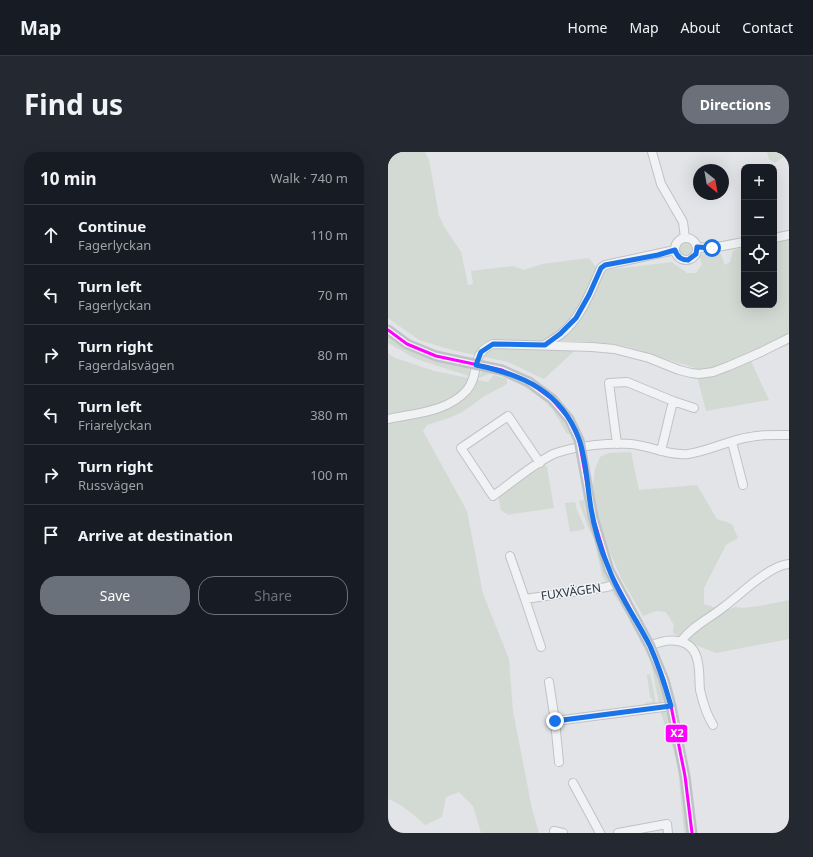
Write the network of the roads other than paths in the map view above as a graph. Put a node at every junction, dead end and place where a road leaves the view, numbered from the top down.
1 (652, 152) edge
2 (789, 235) edge
3 (777, 237) edge
4 (685, 238) junction
5 (741, 243) edge
6 (697, 247) junction
7 (675, 250) junction
8 (388, 330) edge
9 (789, 338) edge
10 (545, 345) junction
11 (476, 365) junction
12 (673, 401) junction
13 (694, 408) dead end
14 (388, 419) edge
15 (789, 435) edge
16 (732, 442) junction
17 (617, 444) junction
18 (581, 448) junction
19 (661, 451) junction
20 (540, 463) junction
21 (743, 485) dead end
22 (510, 556) dead end
23 (789, 564) edge
24 (616, 584) junction
25 (525, 599) junction
26 (682, 641) junction
27 (650, 646) junction
28 (541, 647) dead end
29 (549, 682) dead end
30 (671, 706) junction
31 (555, 721) junction
32 (713, 725) dead end
33 (559, 762) dead end
34 (573, 782) dead end
35 (554, 831) dead end
36 (563, 833) edge
37 (600, 833) edge
38 (618, 833) edge
39 (668, 833) edge
40 (692, 833) edge

1 - 4 street
2 - 3 street
4 - 6 street
4 - 7 street
5 - 6 street
6 - 7 street
7 - 10 street
8 - 11 street
9 - 10 street
10 - 11 street
11 - 14 street
11 - 18 street
12 - 13 street
12 - 17 street
12 - 19 street
15 - 16 street
16 - 19 street
16 - 21 street
17 - 18 street
17 - 19 street
18 - 20 street
18 - 24 street
20 - 20 street
22 - 25 street, FUXVÄGEN
23 - 26 street
24 - 25 street, FUXVÄGEN
24 - 27 street
25 - 28 street, FUXVÄGEN
26 - 27 street
26 - 32 street
27 - 30 street
29 - 31 street
30 - 31 street
30 - 40 street
31 - 33 street
34 - 37 street
35 - 36 street
38 - 39 street

